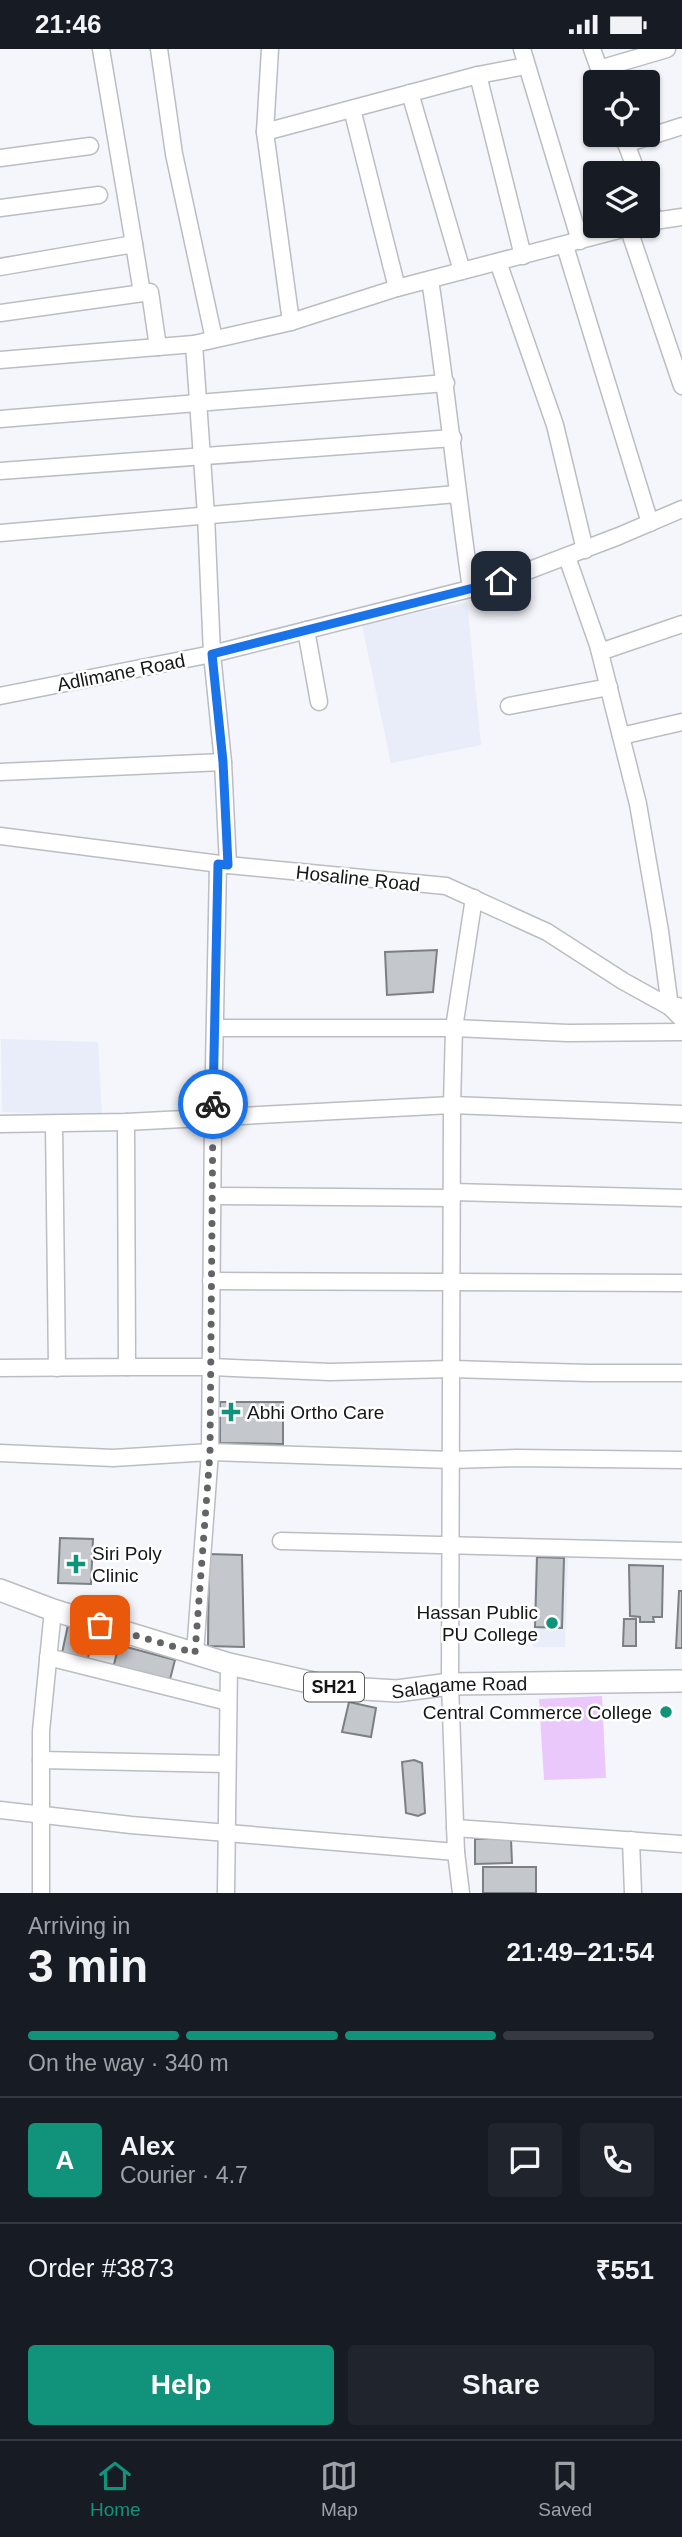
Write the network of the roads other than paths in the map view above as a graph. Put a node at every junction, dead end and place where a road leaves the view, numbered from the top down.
1 (102, 49) edge
2 (159, 49) edge
3 (270, 49) edge
4 (522, 49) edge
5 (592, 49) edge
6 (667, 49) edge
7 (526, 66) junction
8 (600, 70) edge
9 (616, 70) edge
10 (478, 75) junction
11 (410, 93) junction
12 (352, 109) junction
13 (682, 126) edge
14 (660, 131) edge
15 (265, 132) junction
16 (90, 146) dead end
17 (0, 158) edge
18 (99, 195) dead end
19 (0, 208) edge
20 (682, 217) edge
21 (660, 220) edge
22 (590, 238) edge
23 (635, 238) edge
24 (572, 243) junction
25 (134, 244) junction
26 (523, 256) junction
27 (498, 262) junction
28 (0, 267) edge
29 (462, 271) junction
30 (430, 280) junction
31 (397, 288) junction
32 (142, 293) junction
33 (0, 313) edge
34 (291, 322) junction
35 (214, 339) junction
36 (194, 344) junction
37 (159, 347) junction
38 (0, 360) edge
39 (446, 383) junction
40 (682, 386) edge
41 (198, 403) junction
42 (0, 419) edge
43 (453, 438) junction
44 (202, 457) junction
45 (0, 471) edge
46 (457, 494) junction
47 (682, 509) edge
48 (206, 515) junction
49 (650, 523) junction
50 (0, 533) edge
51 (585, 550) junction
52 (567, 557) junction
53 (471, 589) junction
54 (682, 624) edge
55 (306, 630) junction
56 (600, 652) junction
57 (212, 654) junction
58 (609, 687) junction
59 (0, 696) edge
60 (318, 702) dead end
61 (509, 706) dead end
62 (682, 722) edge
63 (621, 736) junction
64 (223, 762) junction
65 (0, 772) edge
66 (0, 836) edge
67 (223, 865) junction
68 (474, 898) junction
69 (676, 1006) edge
70 (682, 1019) edge
71 (216, 1028) junction
72 (454, 1028) junction
73 (682, 1032) edge
74 (452, 1105) junction
75 (682, 1114) edge
76 (213, 1118) junction
77 (126, 1122) junction
78 (0, 1124) edge
79 (54, 1124) junction
80 (452, 1195) junction
81 (214, 1196) junction
82 (682, 1198) edge
83 (211, 1280) junction
84 (452, 1281) junction
85 (682, 1283) edge
86 (127, 1367) junction
87 (211, 1367) junction
88 (0, 1368) edge
89 (57, 1368) junction
90 (452, 1369) junction
91 (682, 1373) edge
92 (0, 1453) edge
93 (210, 1453) junction
94 (451, 1460) junction
95 (682, 1460) edge
96 (281, 1541) dead end
97 (451, 1544) junction
98 (682, 1551) edge
99 (0, 1590) edge
100 (53, 1610) junction
101 (195, 1653) junction
102 (48, 1657) junction
103 (229, 1664) junction
104 (682, 1681) edge
105 (450, 1684) junction
106 (228, 1702) junction
107 (41, 1760) junction
108 (227, 1764) junction
109 (0, 1810) edge
110 (41, 1815) junction
111 (455, 1828) junction
112 (226, 1832) junction
113 (631, 1840) junction
114 (682, 1844) edge
115 (456, 1852) junction
116 (41, 1893) edge
117 (226, 1893) edge
118 (461, 1893) edge
119 (633, 1893) edge

1 - 25 street
2 - 35 street
3 - 15 street
4 - 7 street
5 - 8 street
6 - 9 street
7 - 10 street
7 - 24 street
10 - 11 street
10 - 26 street
11 - 12 street
11 - 29 street
12 - 15 street
12 - 31 street
13 - 14 street
15 - 34 street
16 - 17 street
18 - 19 street
20 - 21 street
22 - 24 street
23 - 40 street
24 - 26 street
24 - 49 street
25 - 28 street
25 - 32 street
26 - 27 street
27 - 29 street
27 - 51 street
29 - 30 street
30 - 31 street
30 - 39 street
31 - 34 street
32 - 33 street
32 - 37 street
34 - 35 street
35 - 36 street
36 - 37 street
36 - 41 street
37 - 38 street
39 - 41 street
39 - 43 street
41 - 42 street
41 - 44 street
43 - 44 street
43 - 46 street
44 - 45 street
44 - 48 street
46 - 48 street
46 - 53 street
47 - 49 street, Adlimane Road
48 - 50 street
48 - 57 street
49 - 51 street, Adlimane Road
51 - 52 street, Adlimane Road
52 - 53 street, Adlimane Road
52 - 56 street
53 - 55 street, Adlimane Road
54 - 56 street
55 - 57 street, Adlimane Road
55 - 60 street
56 - 58 street
57 - 59 street, Adlimane Road
57 - 64 street
58 - 61 street
58 - 63 street
62 - 63 street
63 - 69 street
64 - 65 street
64 - 67 street
66 - 67 street, Hosaline Road
67 - 68 street, Hosaline Road
67 - 71 street
68 - 69 street, Hosaline Road
68 - 72 street
69 - 70 street, Hosaline Road
71 - 72 street
71 - 76 street
72 - 73 street
72 - 74 street
74 - 75 street
74 - 76 street
74 - 80 street
76 - 77 street
76 - 81 street
77 - 79 street
77 - 86 street
78 - 79 street
79 - 89 street
80 - 81 street
80 - 82 street
80 - 84 street
81 - 83 street
83 - 84 street
83 - 87 street
84 - 85 street
84 - 90 street
86 - 87 street
86 - 89 street
87 - 90 street
87 - 93 street
88 - 89 street
90 - 91 street
90 - 94 street
92 - 93 street
93 - 94 street
93 - 101 street
94 - 95 street
94 - 97 street
96 - 97 street
97 - 98 street
97 - 105 street
99 - 100 main road, Salagame Road / SH21
100 - 101 main road, Salagame Road / SH21
100 - 102 street
101 - 103 main road, Salagame Road / SH21
102 - 106 street
102 - 107 street
103 - 105 main road, Salagame Road / SH21
103 - 106 street
104 - 105 main road, Salagame Road / SH21
105 - 111 street
106 - 108 street
107 - 108 street
107 - 110 street
108 - 112 street
109 - 110 street
110 - 112 street
110 - 116 street
111 - 113 street
111 - 115 street
112 - 115 street
112 - 117 street
113 - 114 street
113 - 119 street
115 - 118 street

